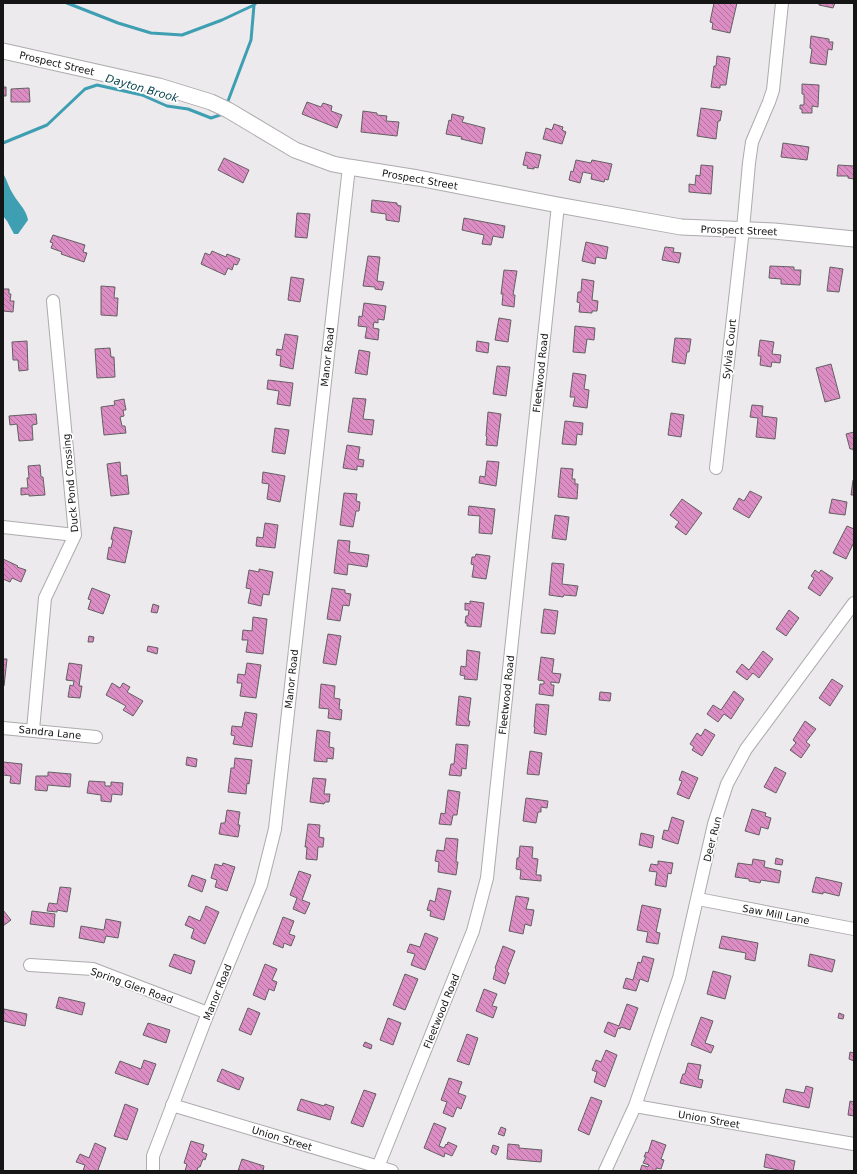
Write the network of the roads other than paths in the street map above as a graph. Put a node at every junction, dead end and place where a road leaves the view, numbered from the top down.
1 (782, 3) edge
2 (3, 51) edge
3 (349, 167) junction
4 (558, 206) junction
5 (743, 230) junction
6 (854, 239) edge
7 (53, 301) dead end
8 (716, 468) dead end
9 (3, 528) edge
10 (75, 535) junction
11 (854, 603) edge
12 (3, 728) edge
13 (33, 730) junction
14 (96, 737) dead end
15 (698, 899) junction
16 (854, 929) edge
17 (30, 965) dead end
18 (208, 1014) junction
19 (172, 1105) junction
20 (635, 1106) junction
21 (854, 1144) edge
22 (378, 1167) junction
23 (153, 1171) edge
24 (392, 1171) edge
25 (605, 1171) edge

1 - 5 street, Sylvia Court
2 - 3 street, Prospect Street
3 - 4 street, Prospect Street
3 - 18 street, Manor Road
4 - 5 street, Prospect Street
4 - 22 street, Fleetwood Road
5 - 6 street, Prospect Street
5 - 8 street, Sylvia Court
7 - 10 street, Duck Pond Crossing
9 - 10 street
10 - 13 street, Duck Pond Crossing
11 - 15 street, Deer Run
12 - 13 street, Sandra Lane
13 - 14 street, Sandra Lane
15 - 16 street, Saw Mill Lane
15 - 20 street, Deer Run
17 - 18 street, Spring Glen Road
18 - 19 street, Manor Road
19 - 22 street, Union Street
19 - 23 street, Manor Road
20 - 21 street, Union Street
20 - 25 street
22 - 24 street, Union Street

